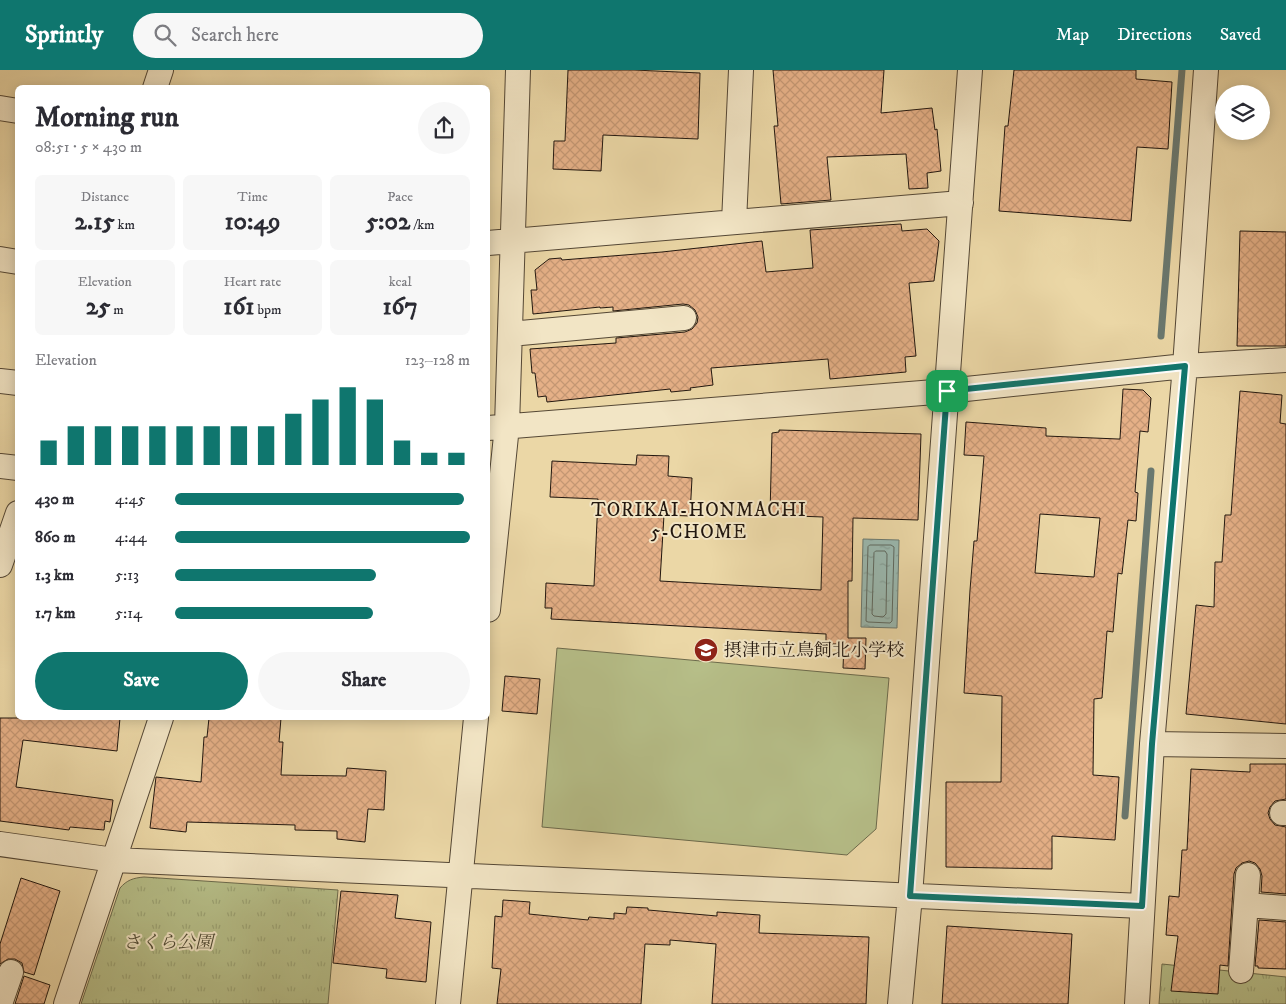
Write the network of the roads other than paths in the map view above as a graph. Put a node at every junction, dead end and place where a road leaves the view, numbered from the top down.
1 (161, 70) edge
2 (518, 70) edge
3 (740, 70) edge
4 (970, 70) edge
5 (1206, 70) edge
6 (156, 85) edge
7 (0, 108) edge
8 (15, 110) edge
9 (961, 203) junction
10 (734, 222) junction
11 (513, 240) junction
12 (490, 243) edge
13 (0, 259) edge
14 (15, 262) edge
15 (684, 318) dead end
16 (510, 334) junction
17 (1286, 360) edge
18 (1185, 366) junction
19 (0, 380) edge
20 (15, 382) edge
21 (947, 391) junction
22 (497, 427) edge
23 (0, 466) edge
24 (15, 468) edge
25 (10, 524) edge
26 (0, 566) edge
27 (490, 569) edge
28 (159, 720) edge
29 (476, 720) edge
30 (1152, 744) junction
31 (1286, 746) edge
32 (0, 844) edge
33 (114, 860) junction
34 (1248, 875) dead end
35 (460, 876) junction
36 (910, 896) junction
37 (1246, 905) junction
38 (1142, 906) junction
39 (1286, 908) edge
40 (1241, 971) dead end
41 (11, 972) dead end
42 (0, 1004) edge
43 (66, 1004) edge
44 (448, 1004) edge
45 (900, 1004) edge
46 (1137, 1004) edge

1 - 6 street
2 - 11 street
3 - 10 street
4 - 9 street
5 - 18 street
7 - 8 street
9 - 10 street
9 - 21 street
10 - 11 street
11 - 12 street
11 - 16 street
13 - 14 street
15 - 16 street
16 - 22 street
17 - 18 street
18 - 21 street
18 - 30 street
19 - 20 street
21 - 22 street
21 - 36 street
22 - 27 street
23 - 24 street
25 - 26 street
28 - 33 street
29 - 35 street
30 - 31 street
30 - 38 street
32 - 33 street
33 - 35 street
33 - 43 street
34 - 37 street
35 - 36 street
35 - 44 street
36 - 38 street
36 - 45 street
37 - 39 street
37 - 40 street
38 - 46 street
41 - 42 street

